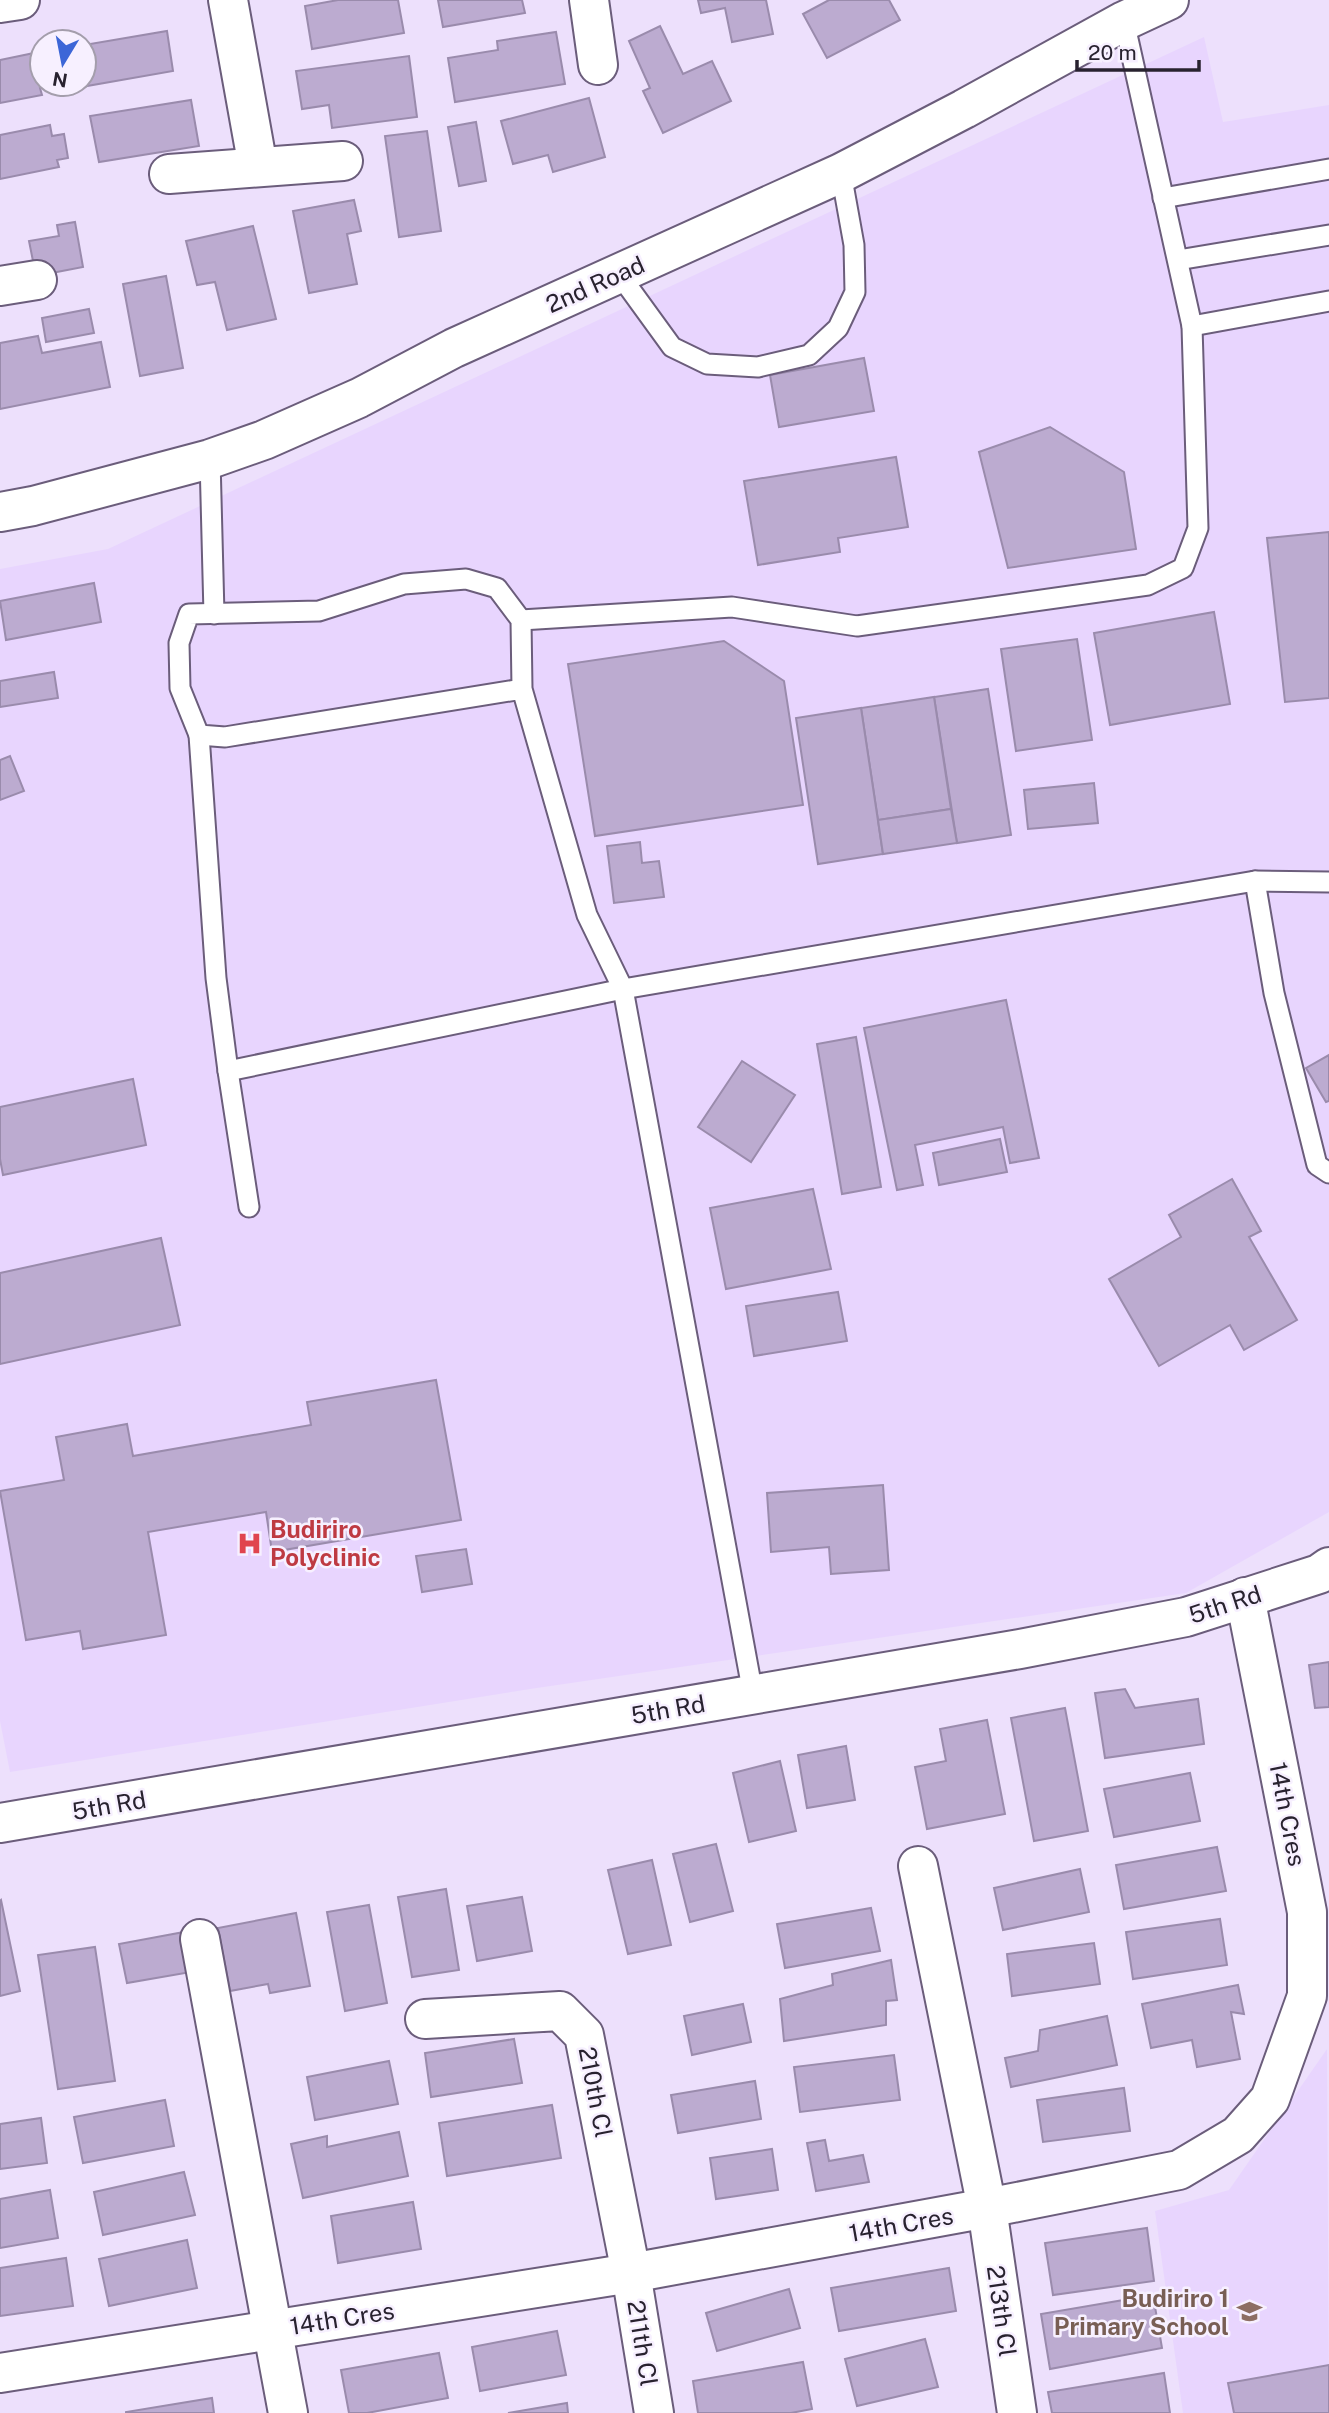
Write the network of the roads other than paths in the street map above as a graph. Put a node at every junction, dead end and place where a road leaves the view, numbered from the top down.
1 (20, 0) edge
2 (228, 0) edge
3 (589, 0) edge
4 (1169, 0) edge
5 (0, 3) edge
6 (1124, 21) junction
7 (598, 65) dead end
8 (343, 161) dead end
9 (258, 167) junction
10 (1329, 169) edge
11 (842, 173) junction
12 (169, 174) dead end
13 (1163, 198) junction
14 (1329, 235) edge
15 (1178, 260) junction
16 (619, 274) junction
17 (37, 280) dead end
18 (0, 286) edge
19 (1329, 301) edge
20 (1192, 326) junction
21 (209, 459) junction
22 (0, 512) edge
23 (214, 614) junction
24 (521, 620) junction
25 (522, 689) junction
26 (199, 735) junction
27 (1255, 881) junction
28 (1329, 882) edge
29 (623, 989) junction
30 (228, 1071) junction
31 (1329, 1173) edge
32 (249, 1207) dead end
33 (1329, 1567) edge
34 (1245, 1597) junction
35 (753, 1694) junction
36 (0, 1824) edge
37 (918, 1866) dead end
38 (1318, 1911) edge
39 (200, 1939) dead end
40 (425, 2020) dead end
41 (987, 2208) junction
42 (631, 2273) junction
43 (272, 2329) junction
44 (0, 2373) edge
45 (288, 2413) edge
46 (654, 2413) edge
47 (1017, 2413) edge

1 - 5 street
2 - 9 street
3 - 7 street
4 - 6 street, 2nd Road
6 - 11 street, 2nd Road
6 - 13 lane
8 - 9 street
9 - 12 street
10 - 13 lane
11 - 16 street, 2nd Road
11 - 16 lane
13 - 15 lane
14 - 15 lane
15 - 20 lane
16 - 21 street, 2nd Road
17 - 18 street
19 - 20 lane
20 - 24 lane
21 - 22 street, 2nd Road
21 - 23 lane
23 - 24 lane
23 - 26 lane
24 - 25 lane
25 - 26 lane
25 - 29 lane
26 - 30 lane
27 - 28 lane
27 - 29 lane
27 - 31 lane
29 - 30 lane
29 - 35 lane
30 - 32 lane
33 - 34 street, 5th Rd
34 - 35 street, 5th Rd
34 - 38 street, 14th Cres
35 - 36 street, 5th Rd
37 - 41 street, 213th Cl
38 - 41 street, 14th Cres
39 - 43 street
40 - 42 street, 210th Cl
41 - 42 street, 14th Cres
41 - 47 street, 213th Cl
42 - 43 street, 14th Cres
42 - 46 street, 211th Cl
43 - 44 street, 14th Cres
43 - 45 street

